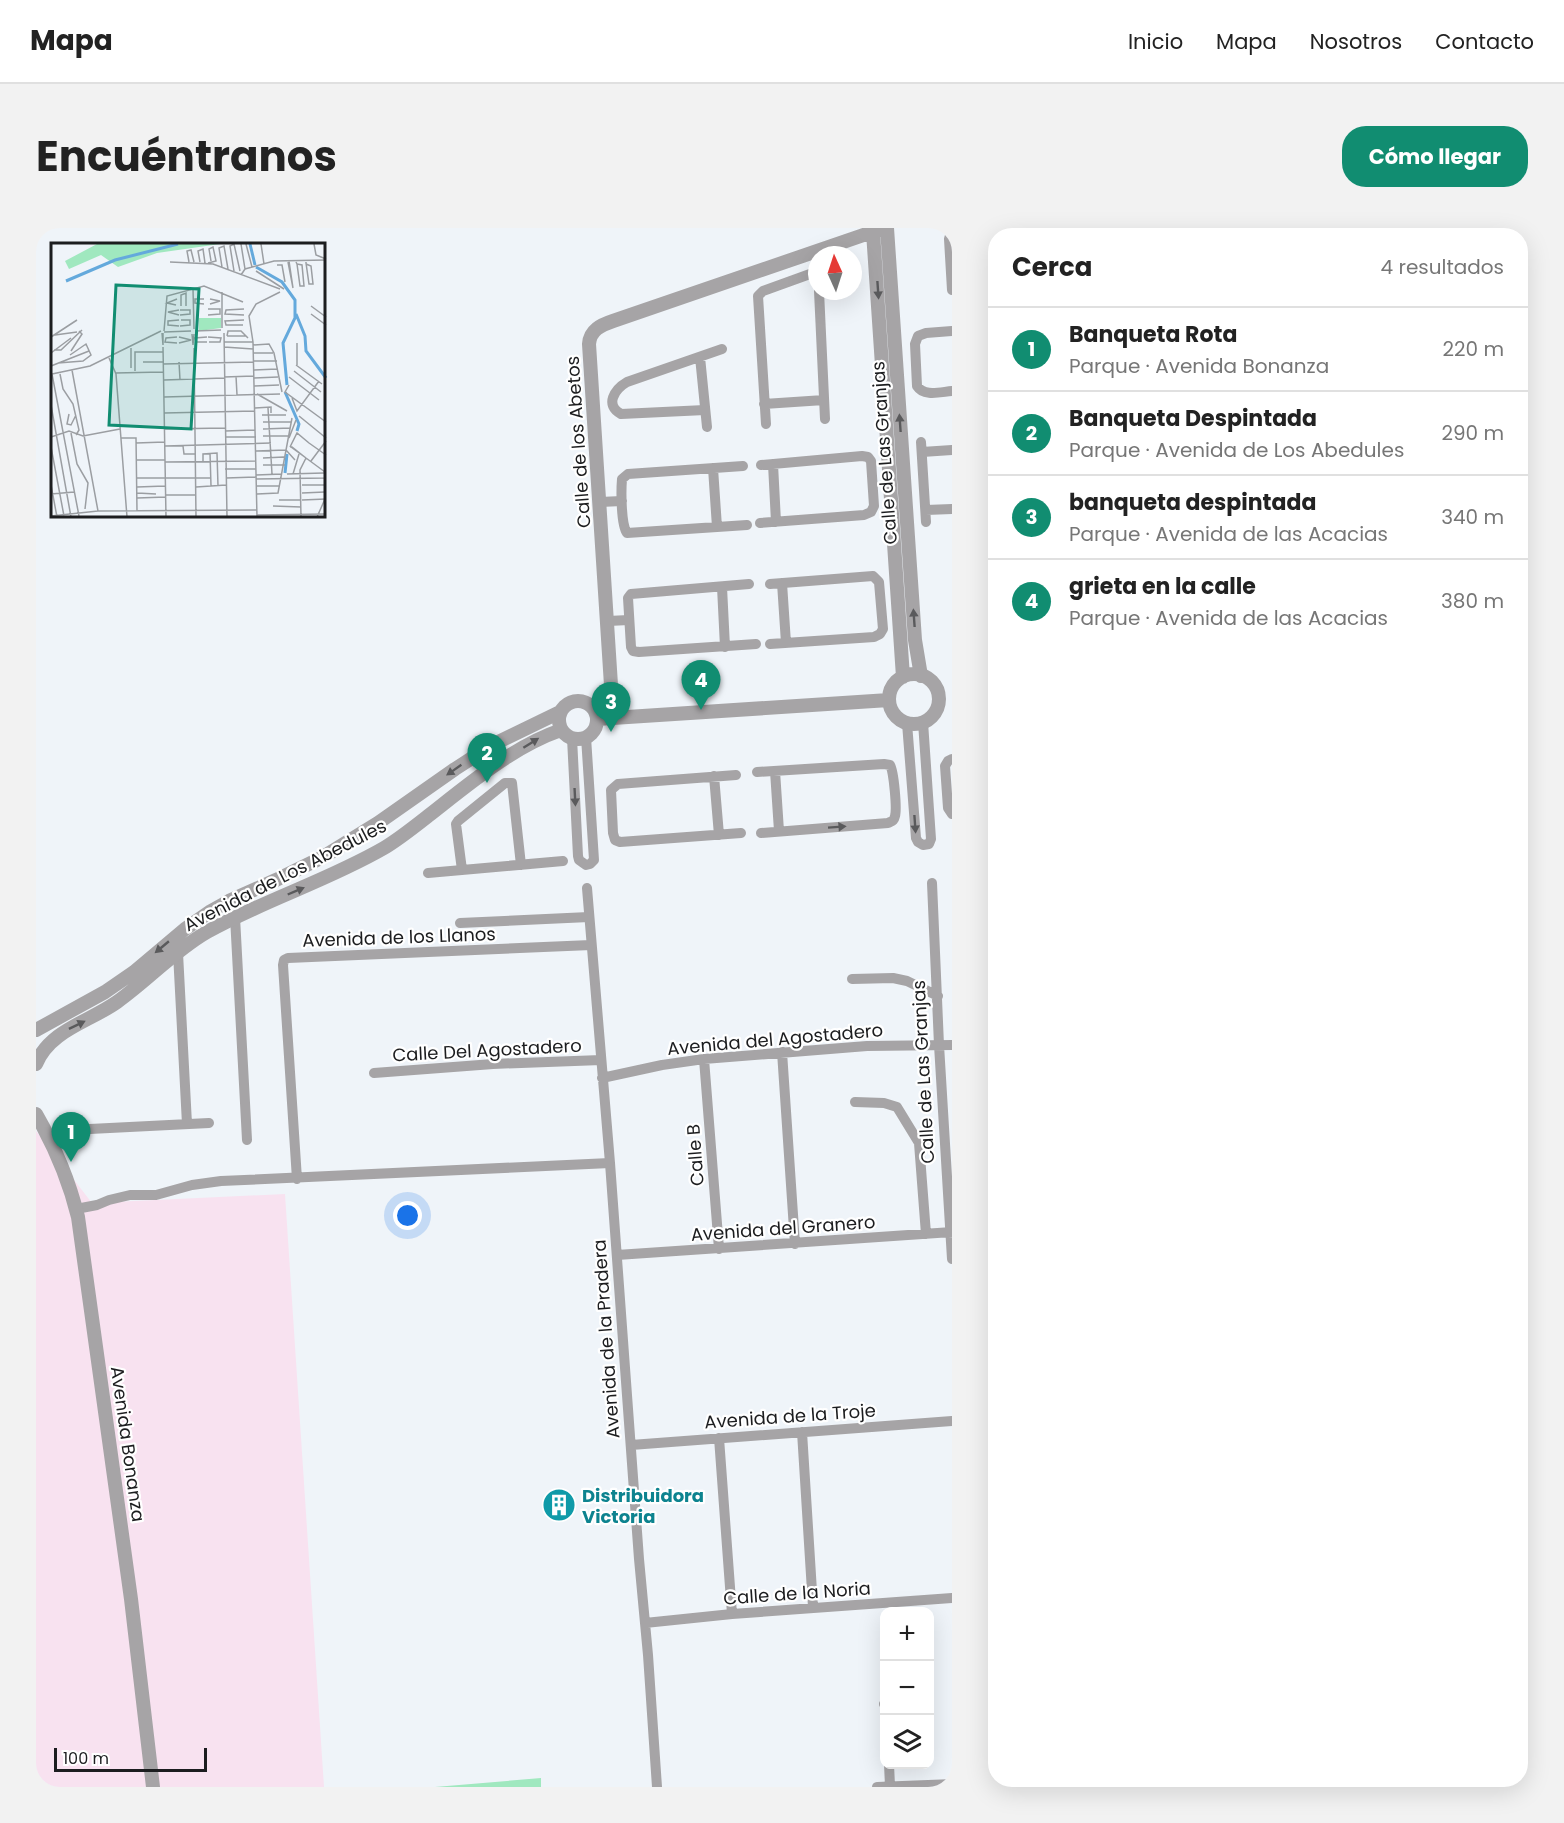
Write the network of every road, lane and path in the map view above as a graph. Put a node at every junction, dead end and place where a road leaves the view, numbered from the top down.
1 (882, 229) edge
2 (952, 229) edge
3 (783, 263) junction
4 (951, 272) edge
5 (808, 275) edge
6 (788, 282) junction
7 (952, 290) edge
8 (819, 300) edge
9 (952, 331) edge
10 (722, 349) dead end
11 (700, 357) junction
12 (916, 363) junction
13 (896, 365) junction
14 (952, 391) edge
15 (612, 396) junction
16 (592, 398) junction
17 (824, 400) junction
18 (764, 404) junction
19 (705, 410) junction
20 (825, 419) dead end
21 (766, 424) dead end
22 (706, 427) dead end
23 (952, 450) edge
24 (773, 464) junction
25 (761, 465) dead end
26 (743, 466) dead end
27 (713, 468) junction
28 (924, 483) junction
29 (898, 484) junction
30 (873, 485) junction
31 (622, 501) junction
32 (600, 502) junction
33 (952, 509) edge
34 (776, 522) junction
35 (760, 523) dead end
36 (747, 525) dead end
37 (717, 527) junction
38 (749, 584) dead end
39 (722, 587) junction
40 (899, 604) junction
41 (881, 605) junction
42 (629, 620) junction
43 (608, 621) junction
44 (786, 643) junction
45 (756, 644) dead end
46 (771, 644) dead end
47 (725, 647) junction
48 (921, 676) junction
49 (903, 677) junction
50 (945, 695) edge
51 (889, 700) junction
52 (560, 712) junction
53 (595, 713) junction
54 (923, 722) junction
55 (907, 723) junction
56 (573, 735) junction
57 (952, 759) edge
58 (775, 771) junction
59 (758, 772) dead end
60 (736, 775) dead end
61 (714, 776) junction
62 (471, 784) junction
63 (947, 791) junction
64 (928, 792) junction
65 (913, 794) junction
66 (895, 796) junction
67 (482, 800) junction
68 (612, 813) junction
69 (952, 814) edge
70 (592, 815) junction
71 (378, 823) junction
72 (365, 831) junction
73 (779, 831) junction
74 (741, 833) dead end
75 (761, 833) dead end
76 (719, 835) junction
77 (391, 843) junction
78 (377, 852) junction
79 (563, 861) dead end
80 (521, 865) junction
81 (462, 870) junction
82 (428, 873) dead end
83 (932, 883) dead end
84 (587, 888) dead end
85 (235, 917) junction
86 (589, 917) junction
87 (460, 923) dead end
88 (591, 945) junction
89 (178, 953) junction
90 (138, 977) junction
91 (852, 980) dead end
92 (938, 996) junction
93 (36, 1030) edge
94 (939, 1045) junction
95 (952, 1045) edge
96 (782, 1052) junction
97 (704, 1059) junction
98 (601, 1060) junction
99 (36, 1064) edge
100 (374, 1073) dead end
101 (602, 1078) junction
102 (855, 1102) dead end
103 (36, 1114) edge
104 (209, 1123) dead end
105 (187, 1124) junction
106 (70, 1130) dead end
107 (247, 1140) dead end
108 (609, 1163) junction
109 (297, 1179) junction
110 (76, 1209) junction
111 (951, 1232) edge
112 (926, 1234) junction
113 (795, 1244) junction
114 (719, 1249) junction
115 (616, 1255) junction
116 (952, 1259) edge
117 (952, 1421) edge
118 (802, 1432) junction
119 (719, 1438) junction
120 (631, 1445) junction
121 (952, 1598) edge
122 (813, 1607) junction
123 (732, 1614) junction
124 (645, 1623) junction
125 (889, 1769) edge
126 (952, 1784) edge
127 (890, 1786) edge
128 (153, 1787) edge
129 (657, 1787) edge
130 (877, 1787) edge

1 - 3 street, Calle de los Abetos
1 - 13 street, Calle de Las Granjas
1 -> 29 street, Calle de Las Granjas
2 - 4 street
3 - 6 street
3 - 16 street, Calle de los Abetos
4 - 7 street
5 - 6 street
6 - 18 street
8 - 17 street
9 - 12 street
10 - 11 street
11 - 15 street
11 - 19 street
12 - 13 street
12 - 14 street
29 -> 13 street, Calle de Las Granjas
15 - 16 street
15 - 19 street
16 - 32 street, Calle de los Abetos
17 - 18 street
17 - 20 street
18 - 21 street
19 - 22 street
23 - 28 street
24 - 25 street
24 - 30 street
24 - 34 street
26 - 27 street
27 - 31 street
27 - 37 street
28 - 29 street
28 - 33 street
29 - 30 street
29 - 40 street, Calle de Las Granjas
48 -> 29 street, Calle de Las Granjas
30 - 34 street
31 - 32 street
31 - 37 street
32 - 43 street, Calle de los Abetos
34 - 35 street
36 - 37 street
38 - 39 street
39 - 42 street
39 - 47 street
40 - 41 street
40 - 49 street, Calle de Las Granjas
41 - 44 street
41 - 44 street
42 - 43 street
42 - 47 street
43 - 53 street, Calle de los Abetos
44 - 46 street
45 - 47 street
48 - 49 street
48 - 50 street
49 - 51 street
50 - 54 street
51 - 53 street
51 - 55 street
52 - 53 street
52 - 56 street
52 -> 71 street, Avenida de Los Abedules
53 - 56 street
54 - 55 street
54 - 64 street
55 - 65 street
62 -> 56 street, Avenida de Los Abedules
56 - 70 street
56 -> 70 street
57 - 63 street
58 - 59 street
58 - 66 street
58 - 73 street
60 - 61 street
61 - 68 street
61 - 76 street
62 - 67 street
62 - 77 street, Avenida de Los Abedules
63 - 64 street
63 - 69 street
65 -> 64 street
65 - 66 street
73 -> 66 street
67 - 80 street
67 - 81 street
68 - 70 street
68 - 76 street
71 - 72 street, Avenida de Los Abedules
71 - 77 street
72 - 78 street
72 -> 90 street, Avenida de Los Abedules
73 - 75 street
74 - 76 street
77 - 78 street, Avenida de Los Abedules
85 -> 78 street, Avenida de Los Abedules
79 - 80 street
80 - 81 street
81 - 82 street
83 - 92 street, Calle de Las Granjas
84 - 86 street, Avenida de la Pradera
85 - 89 street, Avenida de Los Abedules
85 - 107 street
86 - 87 street
86 - 88 street, Avenida de la Pradera
88 - 98 street, Avenida de la Pradera
88 - 109 street, Avenida de los Llanos
89 - 90 street, Avenida de Los Abedules
89 - 105 street
90 - 93 street, Avenida de Los Abedules
99 -> 90 street, Avenida de Los Abedules
91 - 92 street
92 - 94 street, Calle de Las Granjas
94 - 95 street, Avenida del Agostadero
94 - 96 street, Avenida del Agostadero
94 - 111 street, Calle de Las Granjas
96 - 97 street, Avenida del Agostadero
96 - 113 street
97 - 101 street, Avenida del Agostadero
97 - 114 street, Calle B
98 - 100 street, Calle Del Agostadero
98 - 101 street, Avenida de la Pradera
101 - 108 street, Avenida de la Pradera
102 - 112 street
103 - 110 street, Avenida Bonanza
104 - 105 street
105 - 106 street
108 - 109 street
108 - 115 street, Avenida de la Pradera
109 - 110 street
110 - 128 street, Avenida Bonanza
111 - 112 street, Avenida del Granero
111 - 116 street, Calle de Las Granjas
112 - 113 street, Avenida del Granero
113 - 114 street, Avenida del Granero
114 - 115 street, Avenida del Granero
115 - 120 street, Avenida de la Pradera
117 - 118 street, Avenida de la Troje
118 - 119 street, Avenida de la Troje
118 - 122 street
119 - 120 street, Avenida de la Troje
119 - 123 street
120 - 124 street, Avenida de la Pradera
121 - 122 street, Calle de la Noria
122 - 123 street, Calle de la Noria
123 - 124 street, Calle de la Noria
124 - 129 street, Avenida de la Pradera
125 - 127 street
126 - 127 street
127 - 130 street

